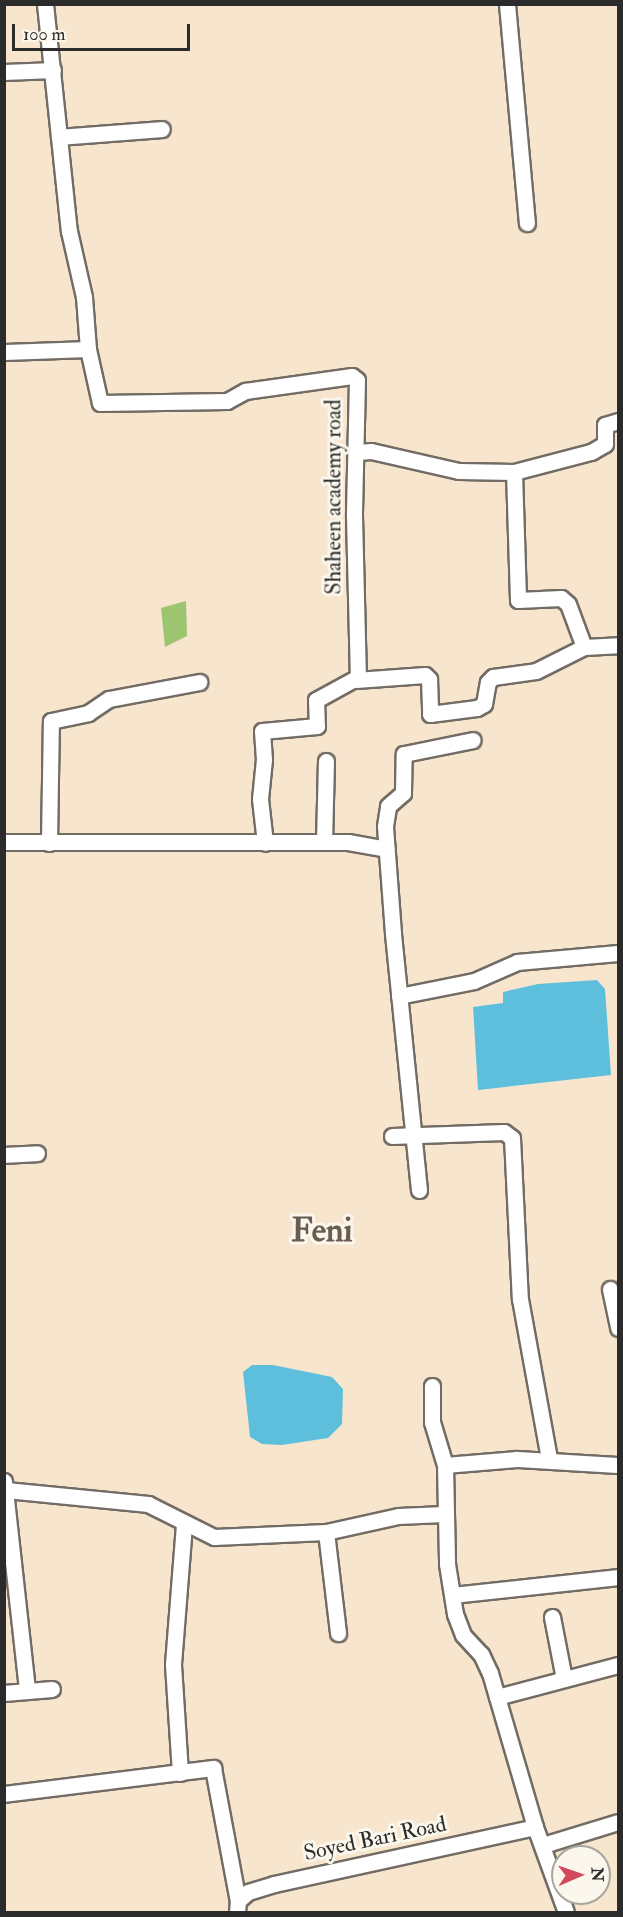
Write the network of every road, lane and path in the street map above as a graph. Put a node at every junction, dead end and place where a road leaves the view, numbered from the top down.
1 (45, 4) edge
2 (507, 4) edge
3 (53, 70) junction
4 (4, 72) edge
5 (162, 129) dead end
6 (59, 138) junction
7 (527, 224) dead end
8 (88, 349) junction
9 (4, 352) edge
10 (618, 421) edge
11 (357, 452) junction
12 (514, 472) junction
13 (618, 645) edge
14 (584, 647) junction
15 (356, 680) junction
16 (199, 682) dead end
17 (473, 740) dead end
18 (326, 761) dead end
19 (4, 842) edge
20 (324, 842) junction
21 (49, 843) junction
22 (265, 843) junction
23 (386, 849) junction
24 (618, 953) edge
25 (399, 996) junction
26 (415, 1135) junction
27 (393, 1136) dead end
28 (37, 1153) dead end
29 (4, 1155) edge
30 (419, 1190) dead end
31 (610, 1289) dead end
32 (618, 1328) edge
33 (432, 1386) dead end
34 (549, 1459) junction
35 (445, 1465) junction
36 (618, 1465) edge
37 (5, 1486) edge
38 (444, 1514) junction
39 (184, 1523) junction
40 (326, 1532) junction
41 (618, 1577) edge
42 (453, 1595) junction
43 (552, 1617) dead end
44 (338, 1633) dead end
45 (618, 1665) edge
46 (564, 1679) junction
47 (52, 1689) dead end
48 (27, 1691) junction
49 (4, 1693) edge
50 (497, 1696) junction
51 (180, 1773) junction
52 (4, 1794) edge
53 (618, 1822) edge
54 (535, 1827) junction
55 (543, 1845) junction
56 (237, 1907) edge
57 (566, 1912) edge

1 - 3 street, Shaheen academy road
2 - 7 street
3 - 4 street
3 - 6 street, Shaheen academy road
5 - 6 street
6 - 8 street, Shaheen academy road
8 - 9 street
8 - 11 street, Shaheen academy road
10 - 12 street
11 - 12 street
11 - 15 street, Shaheen academy road
12 - 14 street
13 - 14 street
14 - 15 street
15 - 22 street
16 - 21 street
17 - 23 street
18 - 20 street
19 - 21 street
20 - 22 street
20 - 23 street
21 - 22 street
23 - 25 street
24 - 25 street
25 - 26 street
26 - 27 street
26 - 30 street
26 - 34 street
28 - 29 street
31 - 32 street
33 - 35 street
34 - 35 street
34 - 36 street
35 - 38 street
37 - 39 street
37 - 48 street
38 - 40 street
38 - 42 street
39 - 40 street
39 - 51 street
40 - 44 street
41 - 42 street
42 - 50 street
43 - 46 street
45 - 46 street
46 - 50 street
47 - 48 street
48 - 49 street
50 - 54 street
51 - 52 street
51 - 56 street
53 - 55 street
54 - 55 street
54 - 56 street, Soyed Bari Road
55 - 57 street

